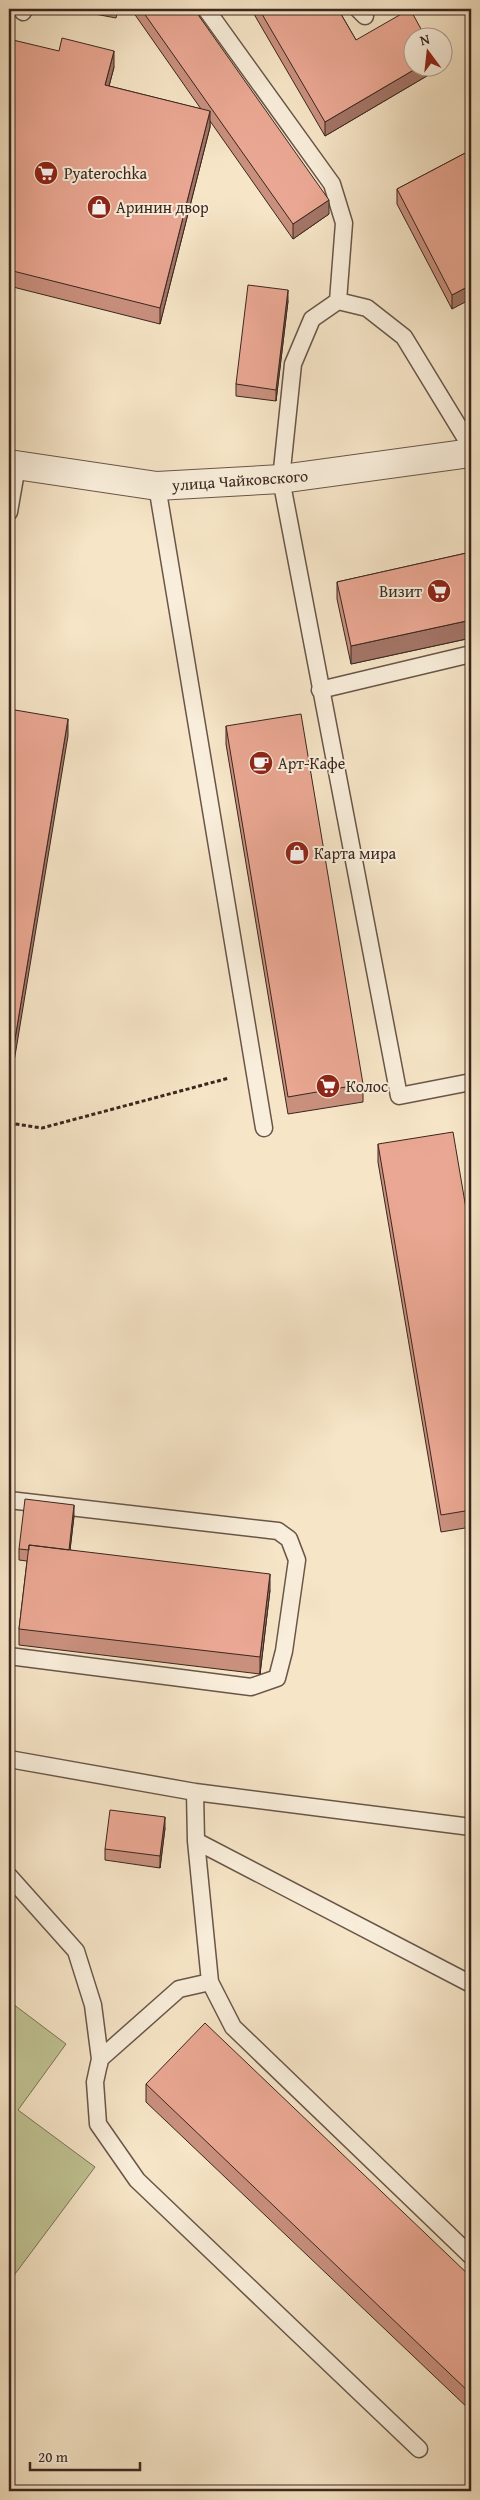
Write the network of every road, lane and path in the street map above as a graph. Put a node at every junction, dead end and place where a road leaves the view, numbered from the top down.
1 (206, 9) edge
2 (338, 302) junction
3 (471, 447) edge
4 (471, 453) edge
5 (13, 465) edge
6 (281, 478) junction
7 (157, 486) junction
8 (9, 512) edge
9 (471, 654) edge
10 (320, 690) junction
11 (255, 1071) junction
12 (471, 1082) edge
13 (9, 1123) edge
14 (264, 1128) dead end
15 (9, 1500) edge
16 (9, 1656) edge
17 (9, 1759) edge
18 (195, 1792) junction
19 (471, 1827) edge
20 (196, 1840) junction
21 (9, 1876) edge
22 (210, 1982) junction
23 (471, 1984) edge
24 (100, 2059) junction
25 (471, 2256) edge
26 (419, 2449) dead end

1 - 2 lane
2 - 3 lane
2 - 6 lane
4 - 6 street, улица Чайковского
5 - 7 street, улица Чайковского
5 - 8 lane
6 - 7 street, улица Чайковского
6 - 10 lane
7 - 11 lane
9 - 10 lane
10 - 12 lane
11 - 13 path
11 - 14 lane
15 - 16 lane
17 - 18 lane
18 - 19 lane
18 - 20 lane
20 - 22 lane
20 - 23 lane
21 - 24 lane
22 - 24 lane
22 - 25 lane
24 - 26 lane

